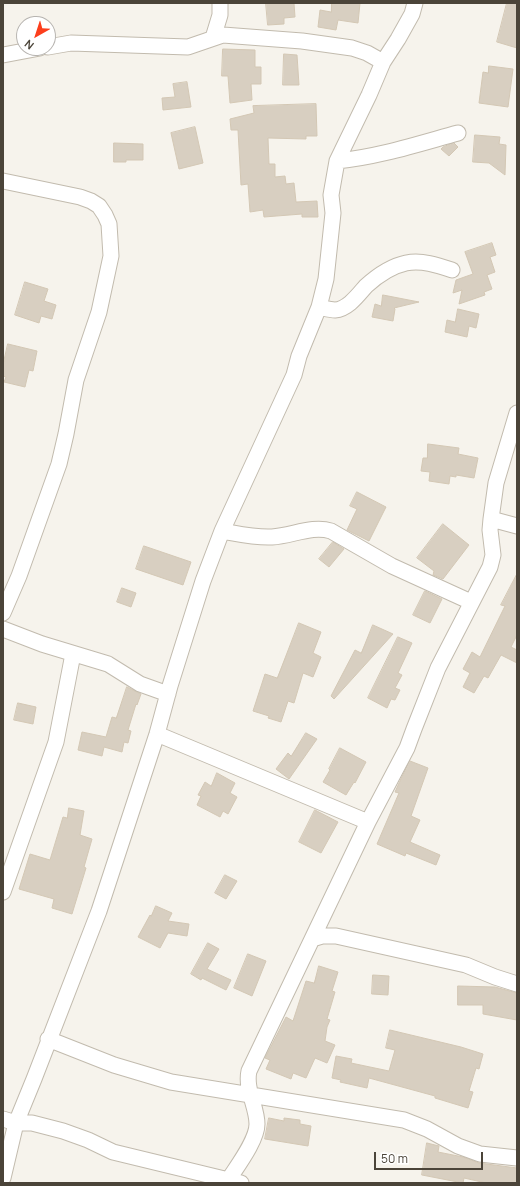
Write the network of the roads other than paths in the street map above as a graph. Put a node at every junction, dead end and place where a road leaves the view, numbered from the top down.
1 (220, 3) edge
2 (415, 3) edge
3 (212, 38) junction
4 (56, 46) edge
5 (16, 53) edge
6 (3, 55) edge
7 (383, 62) junction
8 (458, 133) dead end
9 (337, 161) junction
10 (3, 181) edge
11 (452, 270) dead end
12 (319, 307) junction
13 (517, 413) edge
14 (491, 519) junction
15 (517, 526) edge
16 (222, 531) junction
17 (471, 602) junction
18 (3, 613) edge
19 (3, 629) edge
20 (73, 654) junction
21 (168, 694) junction
22 (157, 734) junction
23 (368, 822) junction
24 (3, 892) edge
25 (321, 920) junction
26 (336, 936) junction
27 (312, 939) junction
28 (517, 984) edge
29 (48, 1039) junction
30 (251, 1094) junction
31 (9, 1121) edge
32 (517, 1158) edge
33 (3, 1178) edge
34 (235, 1181) edge

1 - 3 street
2 - 7 street
3 - 4 street
3 - 7 street
5 - 6 street
7 - 9 street
8 - 9 street
9 - 12 street
10 - 18 street
11 - 12 street
12 - 16 street
13 - 14 street
14 - 15 street
14 - 17 street
16 - 17 street
16 - 21 street
17 - 23 street
19 - 20 street
20 - 21 street
20 - 24 street
21 - 22 street
22 - 23 street
22 - 29 street
23 - 25 street
25 - 26 street
25 - 27 street
26 - 27 street
26 - 28 street
27 - 30 street
29 - 30 street
29 - 31 street
30 - 32 street
30 - 34 street
31 - 33 street
31 - 34 street

